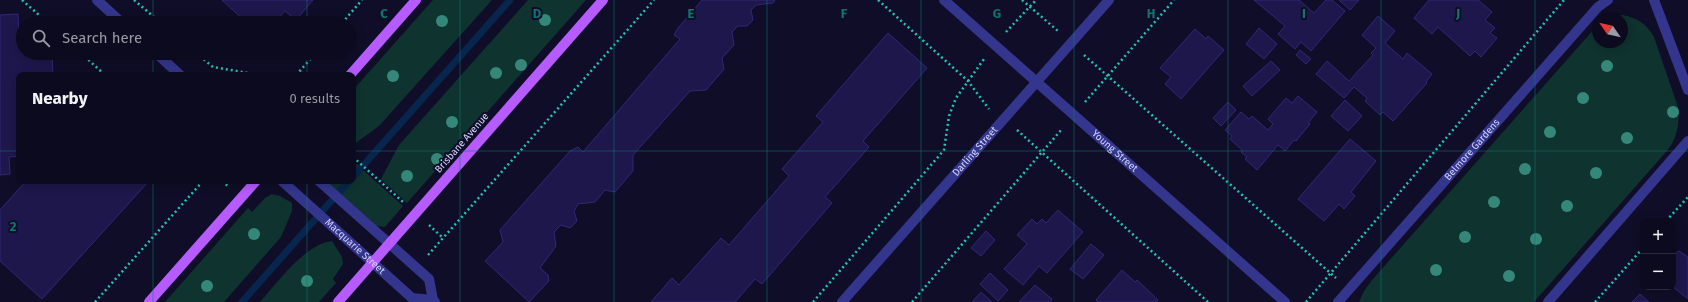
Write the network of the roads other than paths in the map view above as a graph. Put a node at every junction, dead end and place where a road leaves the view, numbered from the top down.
1 (96, 0) edge
2 (416, 0) edge
3 (603, 0) edge
4 (944, 0) edge
5 (1109, 0) edge
6 (1608, 0) edge
7 (1654, 0) edge
8 (114, 16) edge
9 (164, 60) edge
10 (177, 72) edge
11 (353, 72) edge
12 (1037, 82) junction
13 (1688, 90) edge
14 (1688, 141) edge
15 (253, 184) edge
16 (285, 184) edge
17 (322, 184) edge
18 (389, 244) junction
19 (372, 263) junction
20 (434, 301) edge
21 (150, 302) edge
22 (338, 302) edge
23 (842, 302) edge
24 (1285, 302) edge
25 (1338, 302) edge
26 (1548, 302) edge

1 - 8 street
2 - 11 main road
3 - 18 main road, Brisbane Avenue
4 - 12 street, Young Street
5 - 12 street, Darling Street
6 - 25 street, Belmore Gardens
7 - 13 street
9 - 10 street
12 - 23 street, Darling Street
12 - 24 street, Young Street
14 - 26 street
15 - 21 main road
16 - 19 street, Macquarie Street
17 - 18 street, Macquarie Street
18 - 19 main road, Brisbane Avenue
18 - 20 street, Macquarie Street
19 - 20 street, Macquarie Street
19 - 22 main road, Brisbane Avenue

